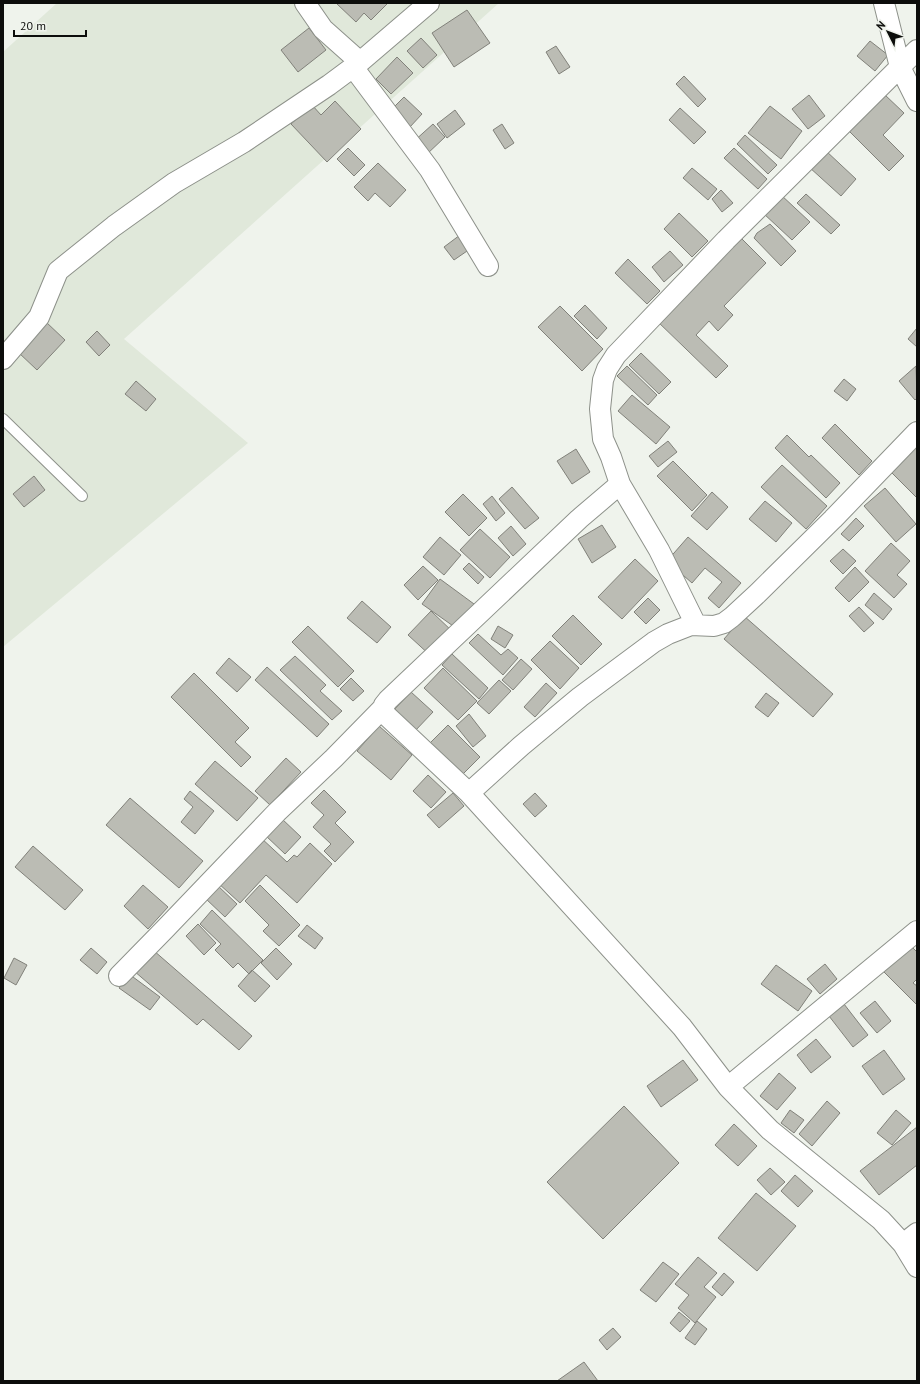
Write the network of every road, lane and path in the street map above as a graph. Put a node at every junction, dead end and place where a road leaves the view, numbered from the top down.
1 (305, 3) edge
2 (429, 3) edge
3 (884, 3) edge
4 (917, 50) edge
5 (356, 65) junction
6 (900, 67) junction
7 (917, 101) edge
8 (488, 266) dead end
9 (3, 359) edge
10 (3, 419) edge
11 (917, 432) edge
12 (620, 484) junction
13 (82, 496) dead end
14 (696, 625) junction
15 (383, 708) junction
16 (469, 793) junction
17 (917, 931) edge
18 (119, 976) dead end
19 (728, 1087) junction
20 (910, 1238) edge
21 (917, 1267) edge

1 - 5 street
2 - 5 street
3 - 6 street
4 - 6 street
5 - 8 street
5 - 9 street
6 - 7 street
6 - 12 street
10 - 13 lane
11 - 14 street
12 - 14 street
12 - 15 street
14 - 16 street
15 - 16 street
15 - 18 street
16 - 19 street
17 - 19 street
19 - 20 street
20 - 21 street

